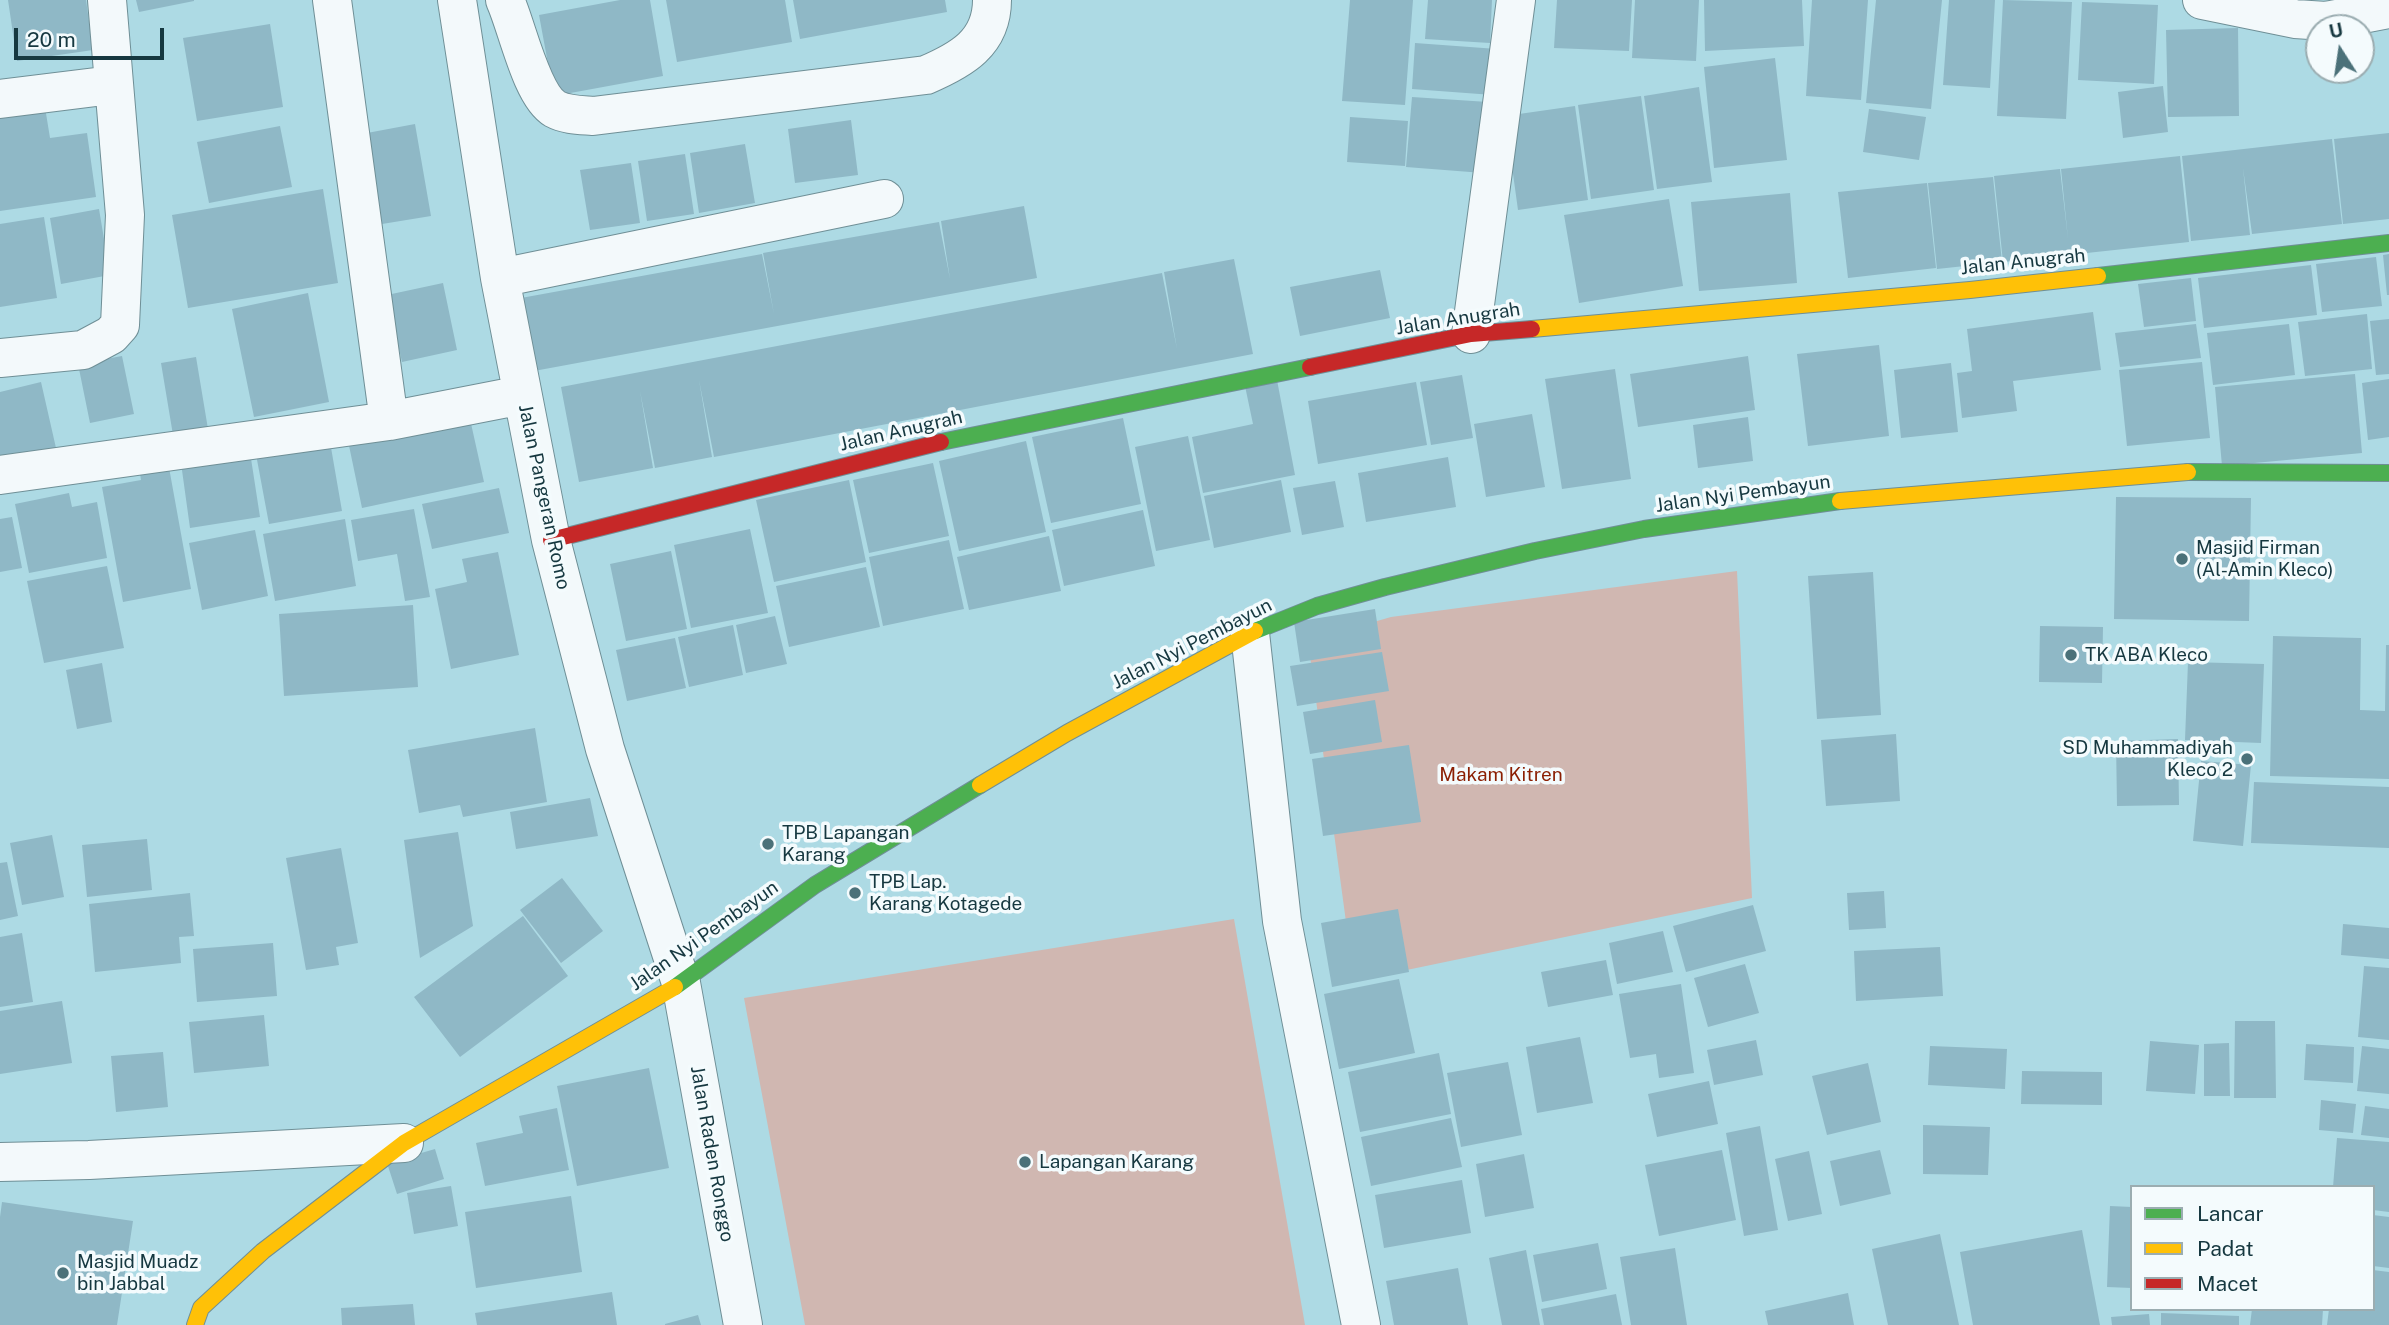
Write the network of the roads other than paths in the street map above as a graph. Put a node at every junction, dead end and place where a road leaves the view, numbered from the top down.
1 (107, 0) edge
2 (332, 0) edge
3 (457, 0) edge
4 (505, 0) edge
5 (992, 0) edge
6 (1516, 0) edge
7 (2202, 0) edge
8 (2389, 9) edge
9 (112, 85) junction
10 (0, 99) edge
11 (884, 199) dead end
12 (2389, 243) edge
13 (500, 278) junction
14 (1471, 334) junction
15 (0, 358) edge
16 (522, 395) junction
17 (389, 421) junction
18 (2389, 473) edge
19 (0, 475) edge
20 (551, 540) junction
21 (1251, 633) junction
22 (681, 983) junction
23 (404, 1143) junction
24 (0, 1162) edge
25 (195, 1325) edge
26 (743, 1325) edge
27 (1361, 1325) edge

1 - 9 street
2 - 17 street
3 - 13 street, Jalan Pangeran Romo
4 - 5 street
6 - 14 street
7 - 8 street
9 - 10 street
9 - 15 street
11 - 13 street
12 - 14 street, Jalan Anugrah
13 - 16 street, Jalan Pangeran Romo
14 - 20 street, Jalan Anugrah
16 - 17 street
16 - 20 street, Jalan Pangeran Romo
17 - 19 street
18 - 21 street, Jalan Nyi Pembayun
20 - 22 street, Jalan Pangeran Romo
21 - 22 street, Jalan Nyi Pembayun
21 - 27 street
22 - 23 street, Jalan Nyi Pembayun
22 - 26 street, Jalan Raden Ronggo
23 - 24 street
23 - 25 street, Jalan Nyi Pembayun

